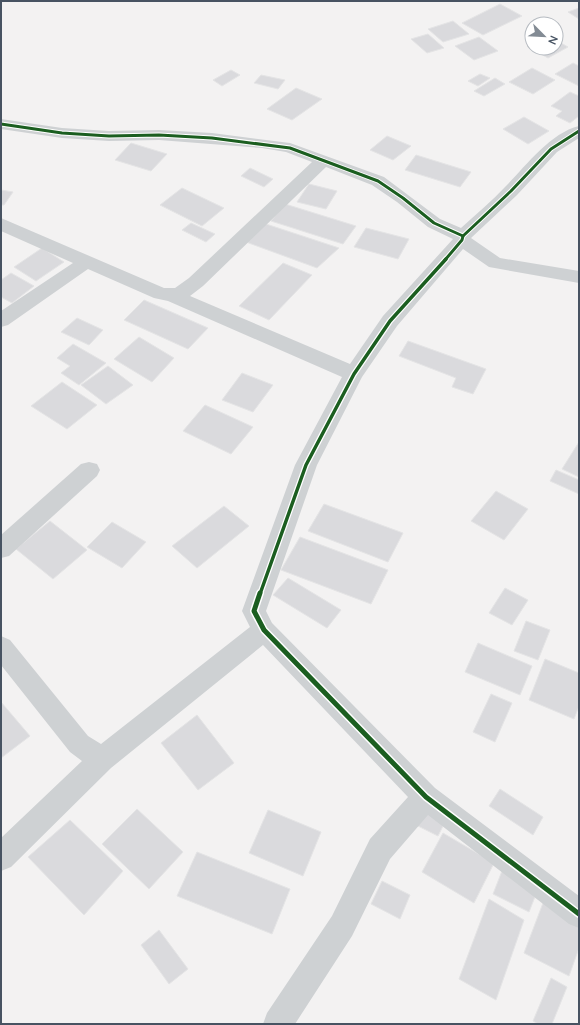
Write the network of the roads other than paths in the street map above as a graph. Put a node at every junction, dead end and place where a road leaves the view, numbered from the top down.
1 (1, 124) edge
2 (579, 131) edge
3 (324, 160) junction
4 (1, 224) edge
5 (462, 238) junction
6 (88, 261) junction
7 (579, 277) edge
8 (173, 296) junction
9 (1, 320) edge
10 (354, 374) junction
11 (89, 470) dead end
12 (1, 549) edge
13 (264, 630) junction
14 (1, 647) edge
15 (102, 759) junction
16 (426, 797) junction
17 (1, 857) edge
18 (579, 914) edge
19 (278, 1024) edge

1 - 3 street
2 - 5 street
3 - 5 street
3 - 8 street
4 - 6 street
5 - 7 street
5 - 10 street
6 - 8 street
6 - 9 street
8 - 10 street
10 - 13 street
11 - 12 street
13 - 15 street
13 - 16 street
14 - 15 street
15 - 17 street
16 - 18 street
16 - 19 street

